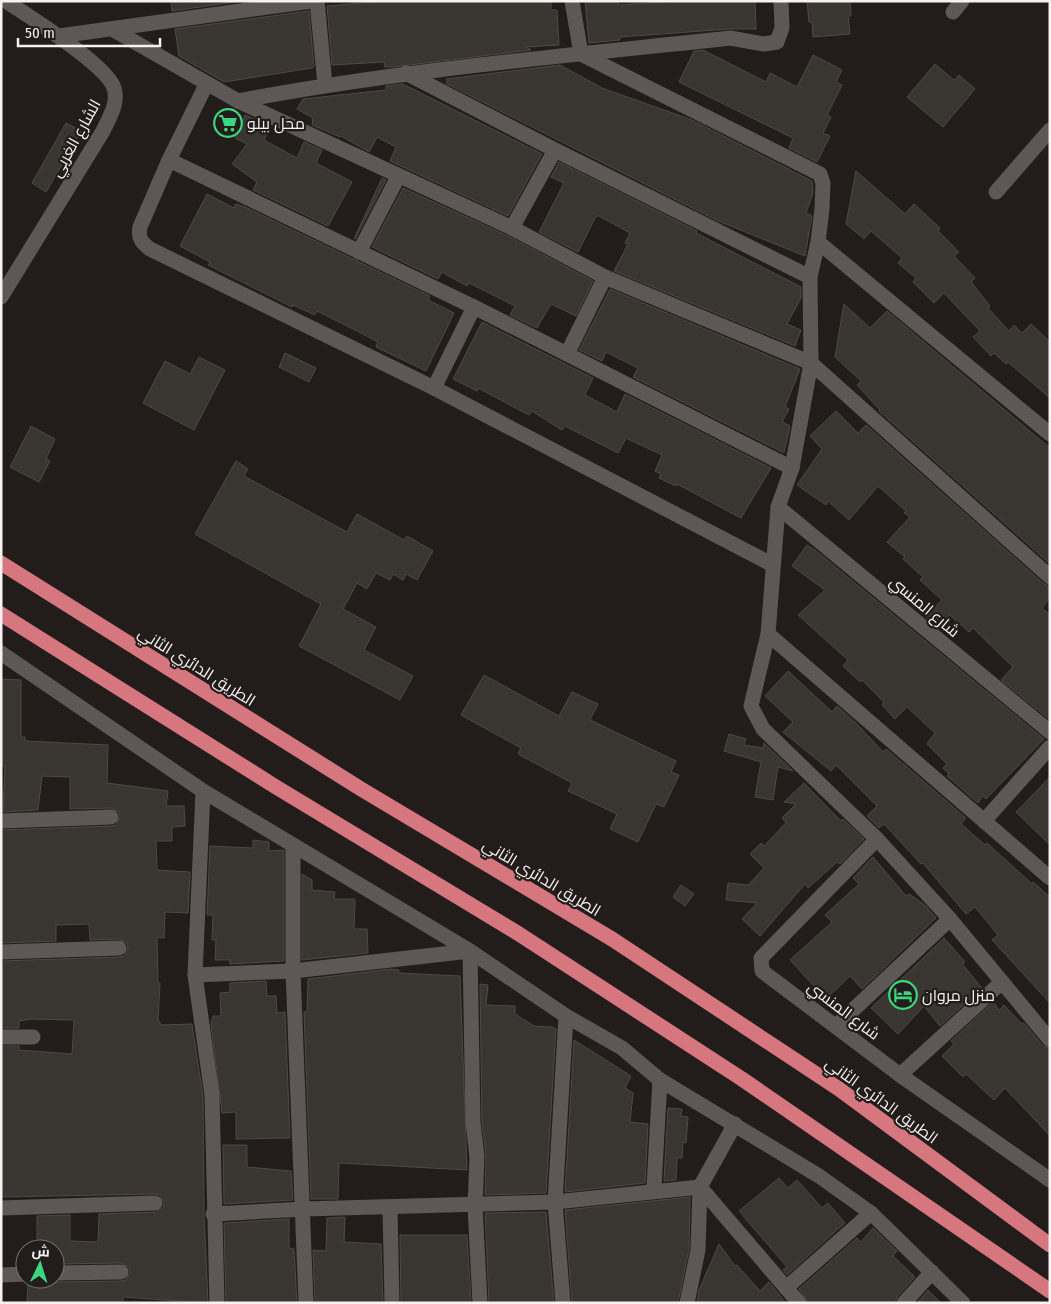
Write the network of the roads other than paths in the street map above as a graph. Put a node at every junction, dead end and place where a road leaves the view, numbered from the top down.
1 (6, 1) edge
2 (312, 1) edge
3 (318, 1) edge
4 (572, 1) edge
5 (781, 1) edge
6 (112, 29) junction
7 (59, 36) junction
8 (581, 54) junction
9 (406, 73) junction
10 (206, 84) junction
11 (325, 85) junction
12 (238, 101) junction
13 (1050, 130) edge
14 (555, 150) junction
15 (169, 160) junction
16 (398, 177) junction
17 (996, 192) dead end
18 (512, 228) junction
19 (818, 242) junction
20 (359, 252) junction
21 (810, 276) junction
22 (605, 277) junction
23 (1, 297) edge
24 (474, 307) junction
25 (567, 354) junction
26 (811, 363) junction
27 (434, 388) junction
28 (1050, 434) edge
29 (792, 468) junction
30 (778, 507) junction
31 (1, 563) edge
32 (773, 565) junction
33 (1050, 577) edge
34 (1, 614) edge
35 (768, 634) junction
36 (1, 653) edge
37 (1050, 732) edge
38 (1050, 747) edge
39 (203, 791) junction
40 (111, 817) dead end
41 (1, 821) edge
42 (984, 821) junction
43 (877, 839) junction
44 (293, 845) junction
45 (1050, 878) edge
46 (950, 918) junction
47 (119, 948) dead end
48 (470, 951) junction
49 (1, 952) edge
50 (294, 972) junction
51 (195, 975) junction
52 (1002, 982) junction
53 (566, 1016) junction
54 (837, 1025) junction
55 (33, 1036) dead end
56 (1, 1037) edge
57 (1050, 1040) edge
58 (900, 1075) junction
59 (660, 1080) junction
60 (735, 1124) junction
61 (1050, 1180) edge
62 (700, 1187) junction
63 (660, 1191) junction
64 (555, 1202) junction
65 (155, 1203) dead end
66 (475, 1206) junction
67 (1, 1208) edge
68 (390, 1208) junction
69 (304, 1209) junction
70 (871, 1213) junction
71 (214, 1214) junction
72 (1050, 1245) edge
73 (121, 1272) dead end
74 (932, 1272) junction
75 (65, 1273) edge
76 (1, 1274) edge
77 (15, 1274) edge
78 (786, 1288) junction
79 (1050, 1291) edge
80 (217, 1303) edge
81 (306, 1303) edge
82 (392, 1303) edge
83 (480, 1303) edge
84 (563, 1303) edge
85 (687, 1303) edge
86 (799, 1303) edge
87 (904, 1303) edge
88 (963, 1303) edge

1 - 7 street, الشارع الغربي
2 - 6 street
3 - 11 street
4 - 8 street
5 - 8 street
6 - 7 street
6 - 10 street
7 - 23 street, الشارع الغربي
8 - 9 street
8 - 19 street
9 - 11 street
9 - 14 street
10 - 12 street
10 - 15 street
11 - 12 street
12 - 16 street
13 - 17 street
14 - 18 street
14 - 21 street
15 - 20 street
15 - 27 street
16 - 18 street
16 - 20 street
18 - 22 street
19 - 21 street
19 - 28 street
20 - 24 street
21 - 26 street
22 - 25 street
22 - 26 street
24 - 25 street
24 - 27 street
25 - 29 street
26 - 29 street
26 - 33 street
27 - 32 street
29 - 30 street
30 - 32 street
30 - 37 street, شارع المنسي
31 - 72 highway, الطريق الدائري الثاني
32 - 35 street
34 - 79 highway
35 - 42 street
35 - 43 street
36 - 39 street
38 - 42 street
39 - 44 street
39 - 51 street
40 - 41 street
42 - 45 street
43 - 46 street
43 - 54 street, شارع المنسي
44 - 48 street
44 - 50 street
46 - 52 street
46 - 54 street
47 - 49 street
48 - 50 street
48 - 53 street
48 - 66 street
50 - 51 street
50 - 69 street
51 - 71 street
52 - 57 street
52 - 58 street
53 - 59 street
53 - 64 street
54 - 58 street, شارع المنسي
55 - 56 street
58 - 61 street, شارع المنسي
59 - 60 street
59 - 63 street
60 - 62 street
60 - 70 street
62 - 63 street
62 - 78 street
62 - 85 street
63 - 64 street
64 - 66 street
64 - 84 street
65 - 67 street
66 - 68 street
66 - 83 street
68 - 69 street
68 - 82 street
69 - 71 street
69 - 81 street
70 - 74 street
70 - 78 street
71 - 80 street
73 - 75 street
74 - 87 street
74 - 88 street
76 - 77 street
78 - 86 street

